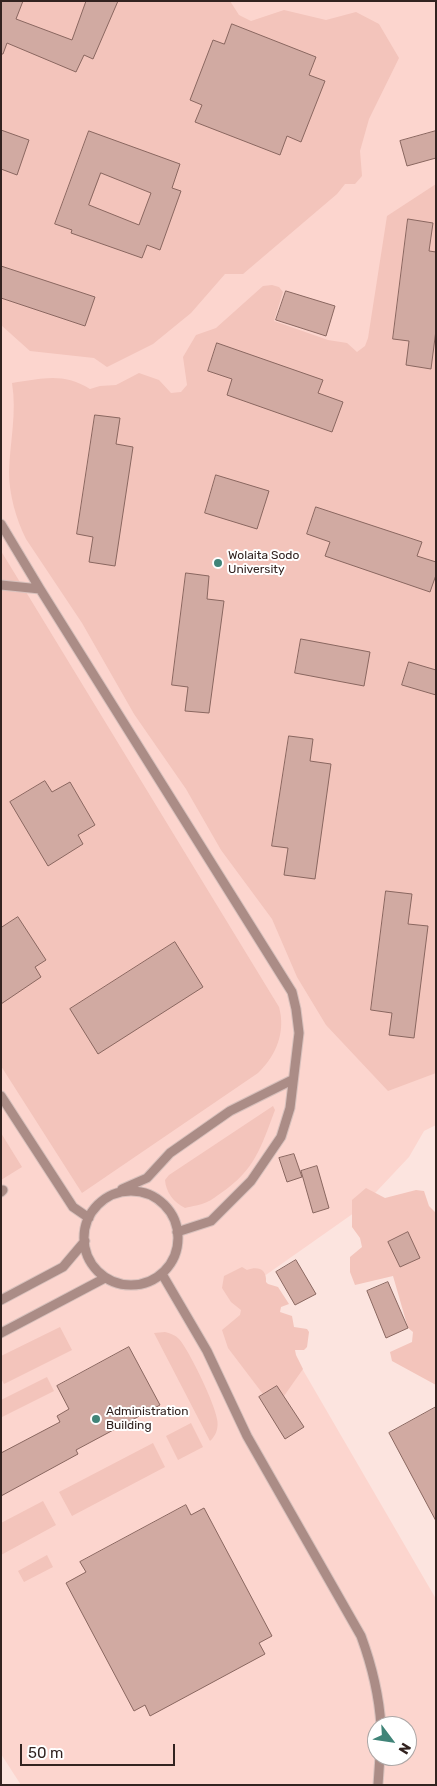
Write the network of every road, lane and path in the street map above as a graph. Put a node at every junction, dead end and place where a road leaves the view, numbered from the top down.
1 (1, 524) edge
2 (1, 585) edge
3 (40, 589) junction
4 (292, 1080) junction
5 (1, 1096) edge
6 (112, 1193) junction
7 (89, 1218) junction
8 (177, 1232) junction
9 (85, 1241) junction
10 (162, 1274) junction
11 (105, 1278) junction
12 (1, 1300) edge
13 (1, 1333) edge
14 (380, 1716) edge
15 (379, 1766) edge
16 (378, 1785) edge

1 - 3 lane
2 - 3 lane
3 - 4 lane
4 - 6 lane
4 - 8 lane
5 - 7 lane
6 - 7 lane
6 - 8 lane
7 - 9 lane
8 - 10 lane
9 - 11 lane
9 - 12 lane
10 - 11 lane
10 - 14 lane
11 - 13 lane
15 - 16 lane

